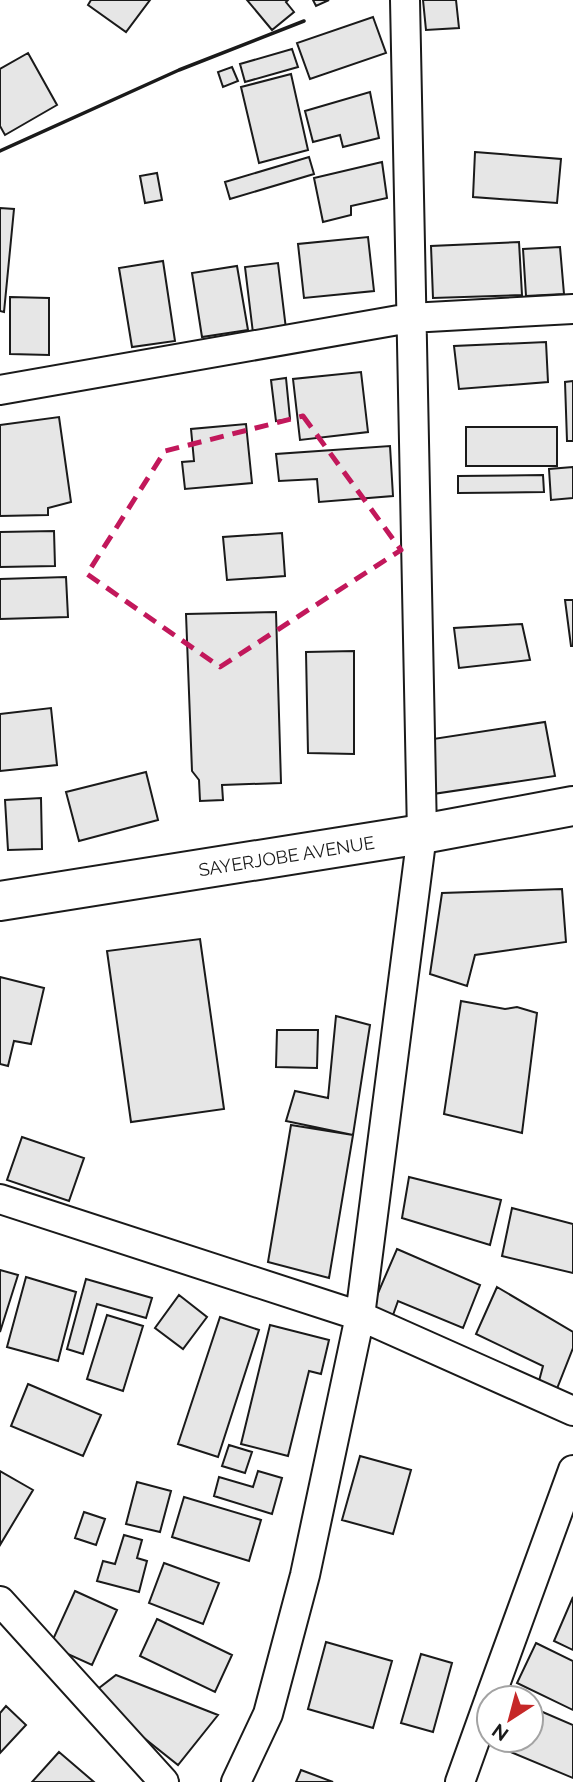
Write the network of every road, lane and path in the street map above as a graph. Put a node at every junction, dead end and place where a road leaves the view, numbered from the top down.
1 (405, 0) edge
2 (573, 309) edge
3 (410, 318) junction
4 (0, 390) edge
5 (573, 806) edge
6 (422, 834) junction
7 (0, 901) edge
8 (0, 1199) edge
9 (360, 1316) junction
10 (573, 1411) edge
11 (573, 1470) edge
12 (0, 1601) edge
13 (496, 1684) edge
14 (475, 1741) edge
15 (164, 1782) edge
16 (236, 1782) edge
17 (460, 1782) edge

1 - 3 street
2 - 3 street
3 - 4 street
3 - 6 street
5 - 6 main road, SAYERJOBE AVENUE
6 - 7 main road, SAYERJOBE AVENUE
6 - 9 street
8 - 9 street
9 - 10 street
9 - 16 street
11 - 13 street
12 - 15 street
14 - 17 street

